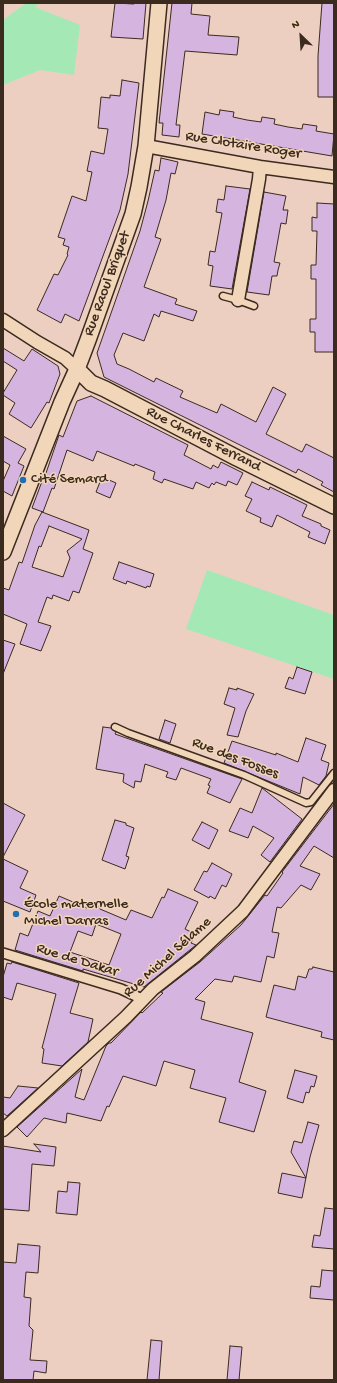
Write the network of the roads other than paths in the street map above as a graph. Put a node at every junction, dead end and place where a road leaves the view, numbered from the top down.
1 (159, 3) edge
2 (146, 146) junction
3 (260, 167) junction
4 (334, 177) edge
5 (223, 296) dead end
6 (238, 300) junction
7 (254, 306) dead end
8 (3, 320) edge
9 (77, 369) junction
10 (334, 506) edge
11 (3, 552) edge
12 (115, 727) dead end
13 (334, 773) edge
14 (334, 790) edge
15 (3, 953) edge
16 (142, 999) junction
17 (3, 1130) edge

1 - 2 street, Rue Raoul Briquet
2 - 3 street, Rue Clotaire Roger
2 - 9 street, Rue Raoul Briquet
3 - 4 street, Rue Clotaire Roger
3 - 6 street
5 - 6 lane
6 - 7 lane
8 - 9 street
9 - 10 street, Rue Charles Ferrand
9 - 11 street, Rue Raoul Briquet
12 - 13 lane, Rue des Fosses
14 - 16 street, Rue Michel Sélame
15 - 16 street, Rue de Dakar
16 - 17 street, Rue Michel Sélame

